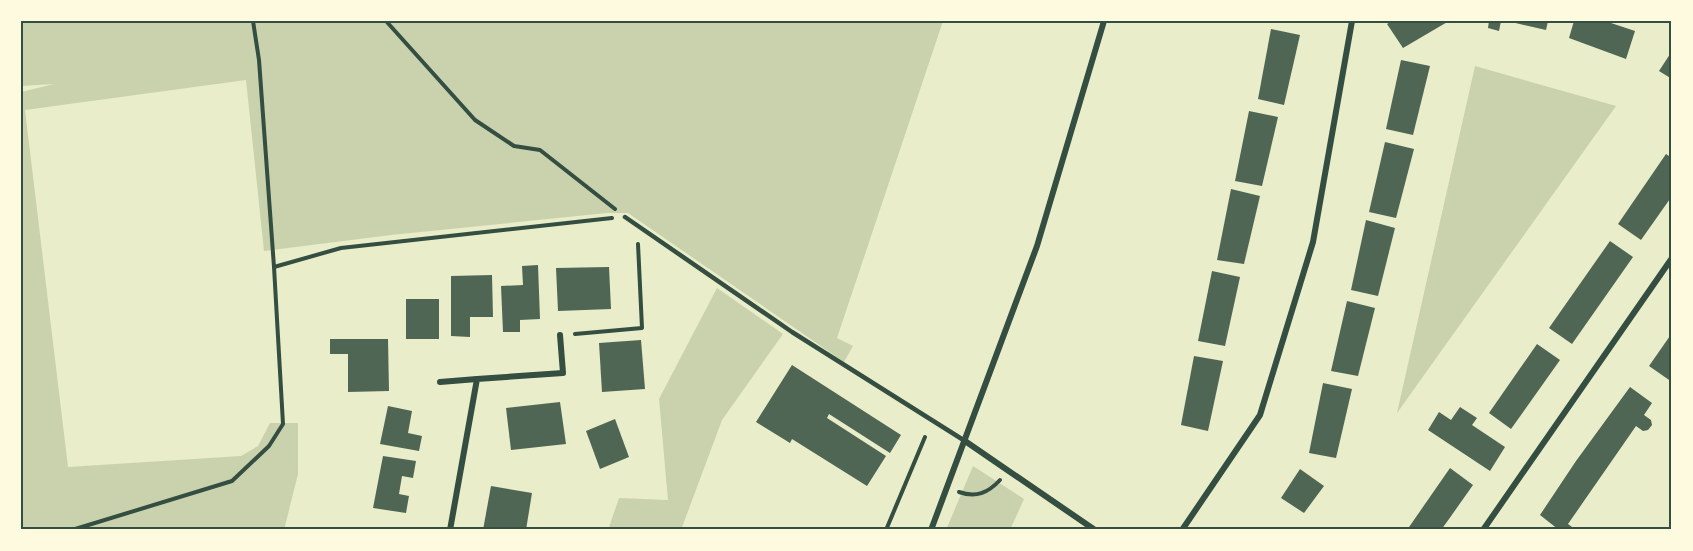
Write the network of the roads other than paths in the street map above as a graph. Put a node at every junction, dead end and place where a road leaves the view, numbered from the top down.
1 (1104, 21) edge
2 (1352, 21) edge
3 (625, 217) road end
4 (1672, 258) edge
5 (561, 335) road end
6 (477, 379) junction
7 (440, 382) dead end
8 (965, 441) junction
9 (450, 530) edge
10 (931, 530) edge
11 (1095, 530) edge
12 (1182, 530) edge
13 (1482, 530) edge

1 - 8 street
2 - 12 street
3 - 8 lane
4 - 13 street
5 - 6 street
6 - 7 street
6 - 9 street
8 - 10 street
8 - 11 street

